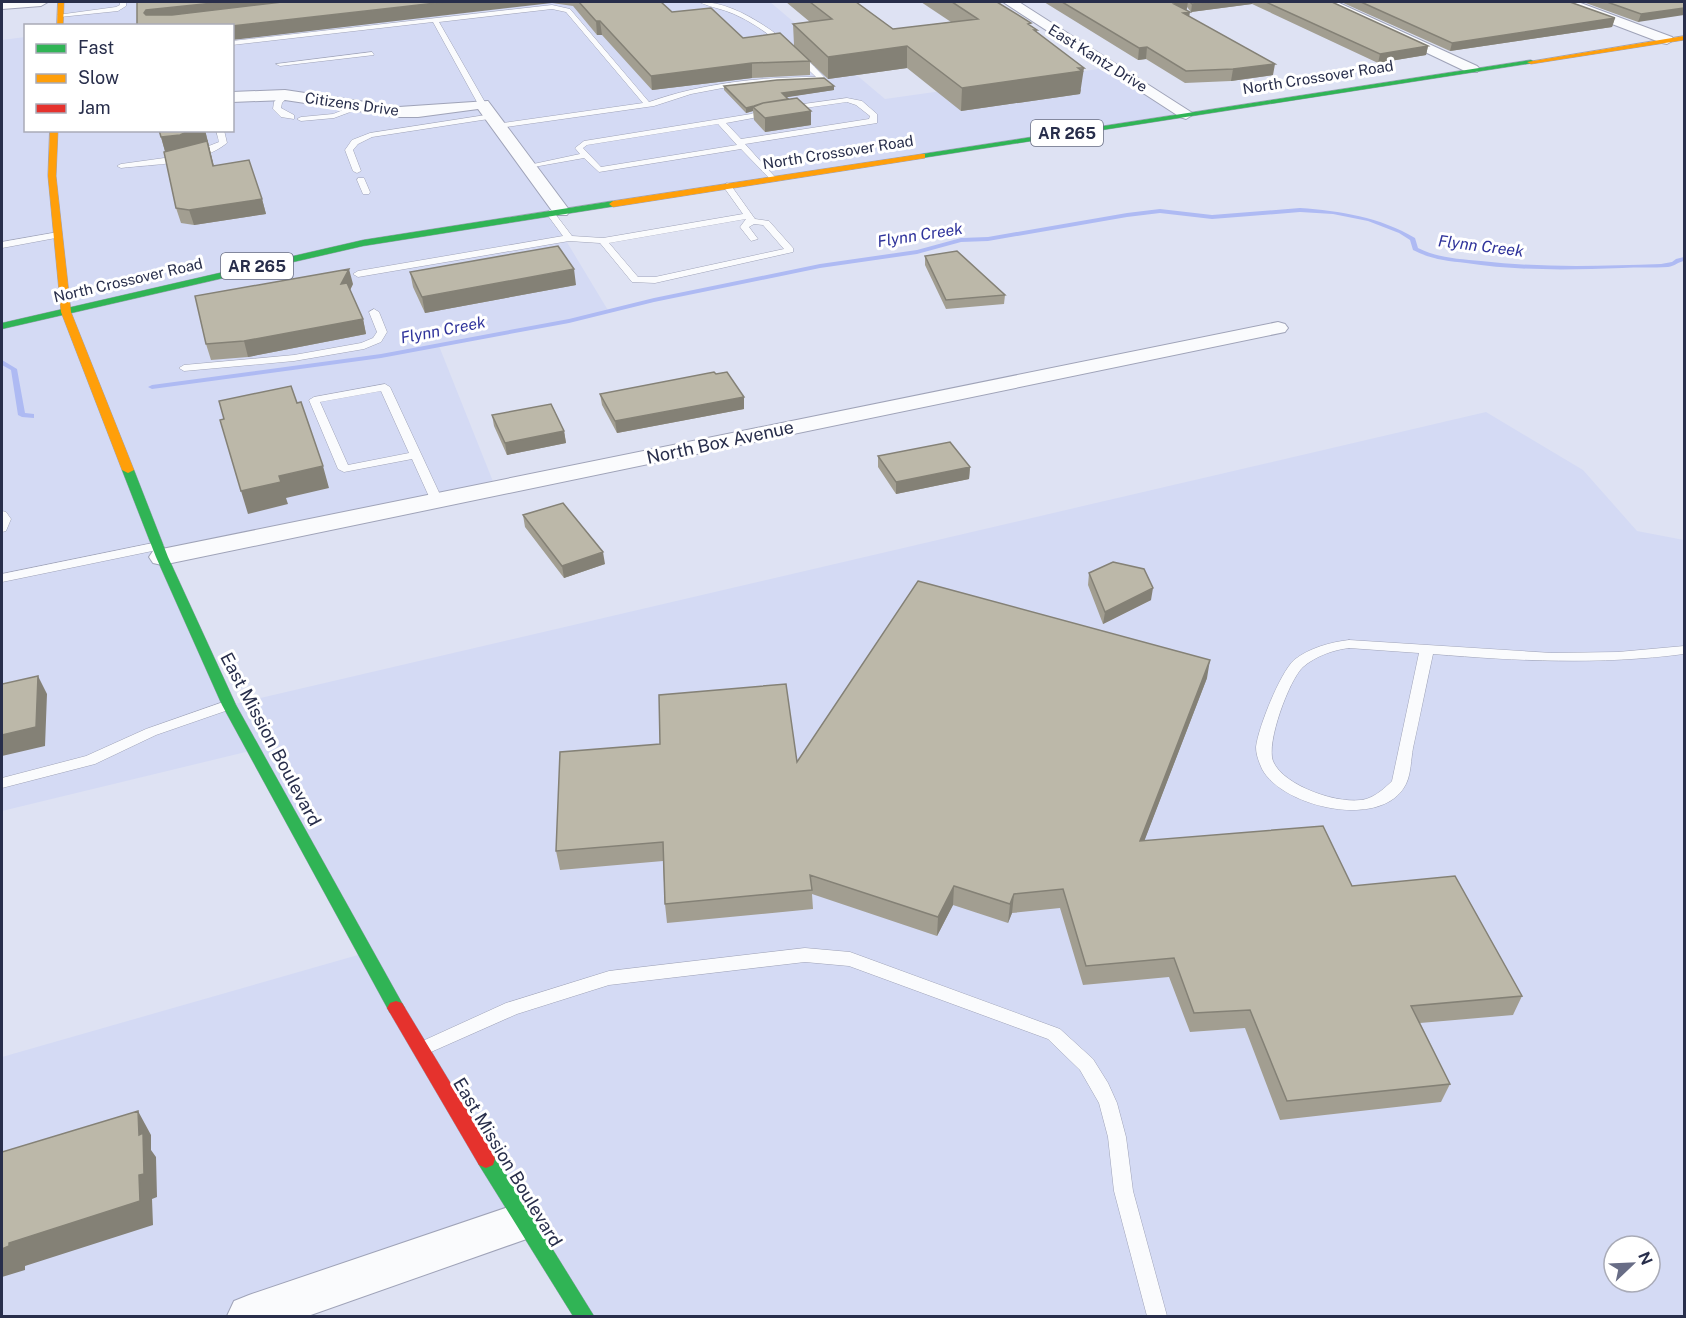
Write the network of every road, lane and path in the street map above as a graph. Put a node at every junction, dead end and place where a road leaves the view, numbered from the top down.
1 (41, 2) edge
2 (123, 2) edge
3 (702, 2) edge
4 (1010, 2) edge
5 (1327, 2) edge
6 (1567, 2) edge
7 (2, 6) edge
8 (128, 8) dead end
9 (118, 9) junction
10 (60, 14) edge
11 (435, 20) junction
12 (1684, 38) edge
13 (1666, 40) junction
14 (234, 43) edge
15 (373, 56) dead end
16 (280, 64) dead end
17 (1472, 69) junction
18 (822, 79) junction
19 (743, 92) edge
20 (731, 93) edge
21 (285, 95) junction
22 (234, 97) edge
23 (648, 105) junction
24 (358, 106) junction
25 (1186, 114) junction
26 (491, 115) junction
27 (291, 117) dead end
28 (301, 119) dead end
29 (720, 121) junction
30 (54, 132) edge
31 (220, 132) edge
32 (741, 144) junction
33 (584, 156) junction
34 (121, 166) dead end
35 (528, 166) junction
36 (772, 179) junction
37 (727, 186) junction
38 (366, 192) dead end
39 (555, 212) junction
40 (751, 219) junction
41 (58, 235) junction
42 (568, 238) junction
43 (754, 239) dead end
44 (603, 241) junction
45 (2, 244) edge
46 (760, 247) dead end
47 (768, 255) junction
48 (358, 274) dead end
49 (66, 312) junction
50 (374, 312) dead end
51 (2, 326) edge
52 (1278, 328) dead end
53 (184, 368) dead end
54 (416, 455) junction
55 (437, 501) junction
56 (2, 515) edge
57 (2, 528) edge
58 (160, 552) junction
59 (2, 578) edge
60 (1427, 649) junction
61 (1684, 650) edge
62 (229, 705) junction
63 (2, 783) edge
64 (420, 1050) junction
65 (523, 1221) junction
66 (249, 1317) edge
67 (584, 1317) edge
68 (1157, 1317) edge

1 - 7 street
2 - 9 lane
3 - 18 lane
4 - 25 street, East Kantz Drive
5 - 17 street
6 - 13 street
8 - 9 lane
9 - 10 lane
11 - 14 lane
11 - 23 lane
11 - 26 lane
12 - 13 main road, North Crossover Road / AR 265
13 - 17 main road, North Crossover Road / AR 265
15 - 16 lane
17 - 25 main road, North Crossover Road / AR 265
18 - 19 lane
18 - 23 lane
20 - 23 lane
21 - 22 street, Citizens Drive
21 - 24 street, Citizens Drive
21 - 27 lane
23 - 26 lane
24 - 26 street, Citizens Drive
24 - 28 lane
25 - 36 main road, North Crossover Road / AR 265
26 - 35 street
26 - 38 lane
29 - 32 lane
29 - 32 lane
29 - 33 lane
30 - 41 main road, East Mission Boulevard
31 - 34 lane
32 - 33 lane
32 - 36 lane
33 - 35 lane
35 - 39 street
36 - 37 main road, North Crossover Road / AR 265
37 - 39 main road, North Crossover Road / AR 265
37 - 40 lane
39 - 42 lane
39 - 49 main road, North Crossover Road / AR 265
40 - 43 lane
40 - 44 lane
40 - 47 lane
41 - 45 lane
41 - 49 main road, East Mission Boulevard
42 - 44 lane
42 - 48 lane
44 - 47 lane
46 - 47 lane
49 - 51 main road, North Crossover Road / AR 265
49 - 58 main road, East Mission Boulevard
50 - 53 lane
52 - 55 street, North Box Avenue
54 - 54 lane
54 - 55 lane
55 - 58 street, North Box Avenue
56 - 57 lane
58 - 59 lane
58 - 62 main road, East Mission Boulevard
60 - 60 lane
60 - 61 lane
62 - 63 lane
62 - 64 main road, East Mission Boulevard
64 - 65 main road, East Mission Boulevard
64 - 68 lane
65 - 66 street
65 - 67 main road, East Mission Boulevard

